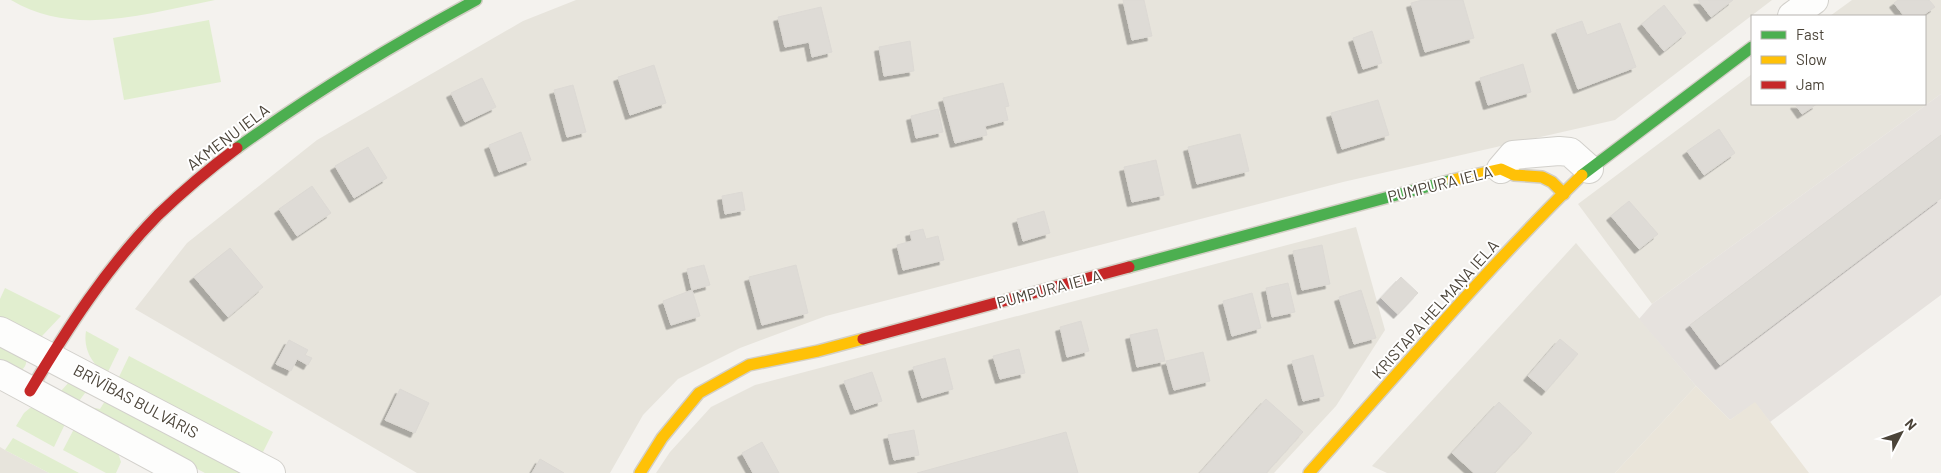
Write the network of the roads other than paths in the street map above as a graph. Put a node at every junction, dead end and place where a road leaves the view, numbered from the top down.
1 (476, 0) edge
2 (1814, 0) edge
3 (1793, 15) edge
4 (1751, 48) edge
5 (1501, 169) junction
6 (1589, 169) junction
7 (1564, 194) junction
8 (0, 331) edge
9 (51, 357) junction
10 (0, 374) edge
11 (30, 391) junction
12 (183, 473) edge
13 (271, 473) edge
14 (640, 473) edge
15 (1309, 473) edge

1 - 9 street, AKMEŅU IELA
2 - 3 street
4 - 6 street
5 - 6 street, PUMPURA IELA
5 - 7 street, PUMPURA IELA
5 - 14 street, PUMPURA IELA
6 - 7 street, KRISTAPA HELMAŅA IELA
7 - 15 street, KRISTAPA HELMAŅA IELA
8 - 9 street, BRĪVĪBAS BULVĀRIS
9 - 11 street, AKMEŅU IELA
9 - 13 street, BRĪVĪBAS BULVĀRIS
10 - 11 street
11 - 12 street

